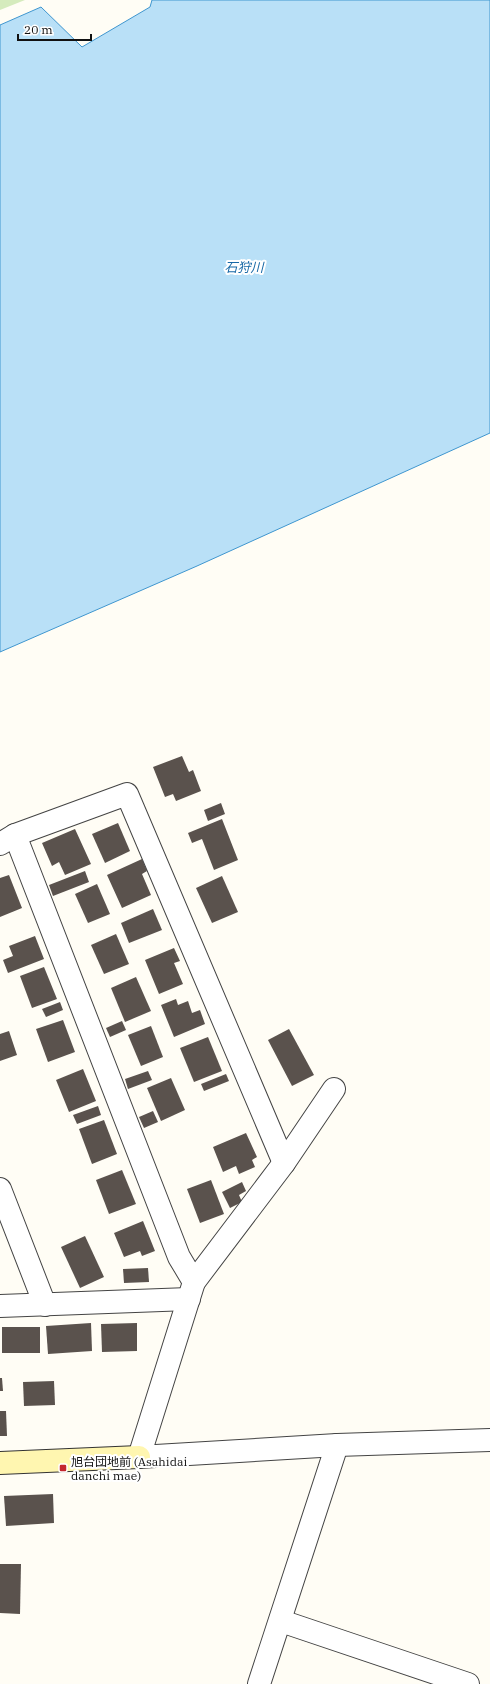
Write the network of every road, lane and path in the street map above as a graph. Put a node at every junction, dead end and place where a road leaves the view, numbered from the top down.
1 (7, 839) edge
2 (334, 1089) dead end
3 (284, 1163) junction
4 (0, 1188) edge
5 (191, 1291) junction
6 (45, 1305) junction
7 (0, 1306) edge
8 (490, 1440) edge
9 (337, 1445) junction
10 (139, 1457) junction
11 (0, 1463) edge
12 (281, 1621) junction
13 (259, 1684) edge
14 (468, 1684) edge

1 - 3 street
1 - 5 street
2 - 3 street
3 - 5 street
4 - 6 street
5 - 6 street
5 - 10 street
6 - 7 street
8 - 9 street
9 - 10 street
9 - 12 street
10 - 11 street
12 - 13 street
12 - 14 street

